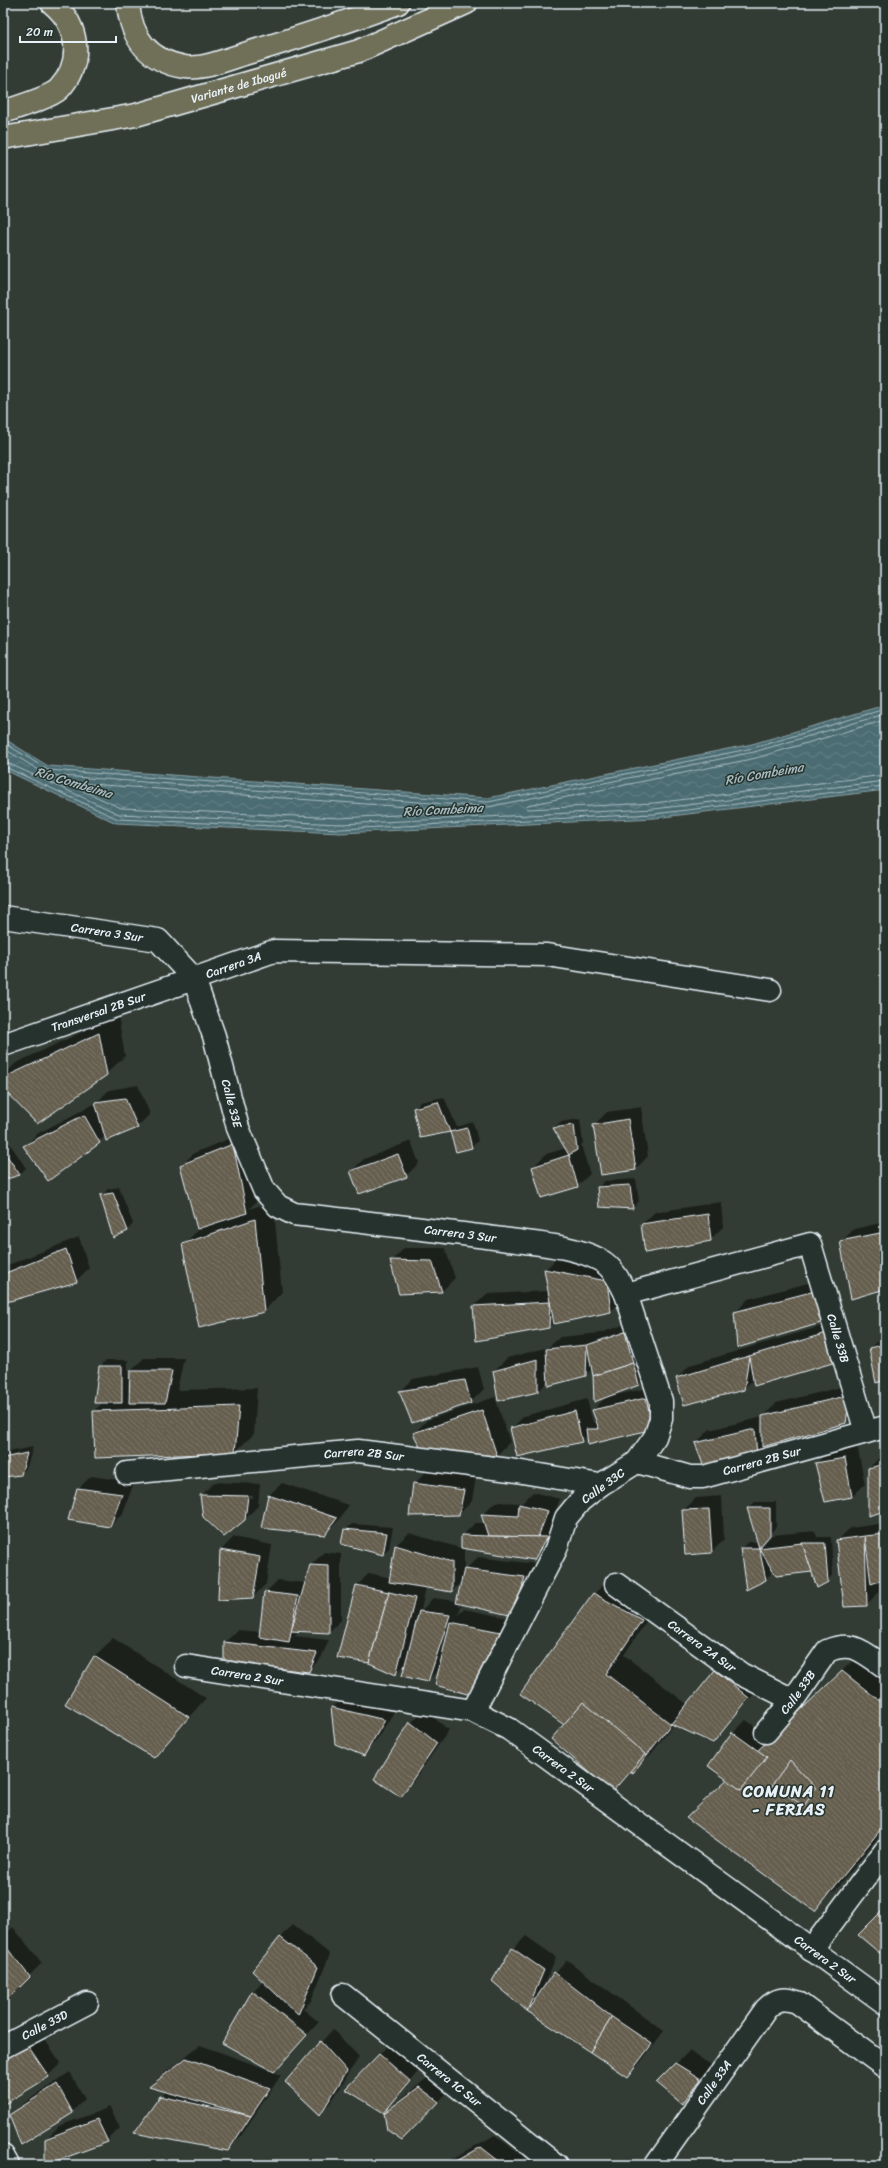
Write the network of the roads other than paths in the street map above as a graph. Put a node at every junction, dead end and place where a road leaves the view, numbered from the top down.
1 (52, 3) edge
2 (128, 3) edge
3 (398, 3) edge
4 (466, 3) edge
5 (3, 112) edge
6 (3, 138) edge
7 (3, 917) edge
8 (194, 979) junction
9 (770, 990) dead end
10 (3, 1045) edge
11 (294, 1214) joint
12 (622, 1286) junction
13 (876, 1429) edge
14 (637, 1462) junction
15 (127, 1473) dead end
16 (600, 1485) junction
17 (616, 1584) dead end
18 (186, 1666) dead end
19 (885, 1667) edge
20 (793, 1700) junction
21 (473, 1711) junction
22 (766, 1732) dead end
23 (885, 1851) edge
24 (811, 1950) junction
25 (343, 1995) dead end
26 (87, 2003) dead end
27 (885, 2004) edge
28 (3, 2047) edge
29 (885, 2067) edge
30 (3, 2156) edge
31 (8, 2165) edge
32 (556, 2165) edge
33 (656, 2165) edge

1 - 5 highway
2 - 3 highway
4 - 6 highway, Variante de Ibagué
7 - 8 street, Carrera 3 Sur
8 - 9 street, Carrera 3A
8 - 10 street, Transversal 2B Sur
8 - 11 street, Calle 33E
11 - 12 street, Carrera 3 Sur
12 - 13 street, Calle 33B
12 - 14 street, Calle 33C
13 - 14 street, Carrera 2B Sur
14 - 16 street, Calle 33C
15 - 16 street, Carrera 2B Sur
16 - 21 street, Calle 33C
17 - 20 street, Carrera 2A Sur
18 - 21 street, Carrera 2 Sur
19 - 20 street, Calle 33B
20 - 22 street, Calle 33B
21 - 24 street, Carrera 2 Sur
23 - 24 street
24 - 27 street, Carrera 2 Sur
25 - 32 street, Carrera 1C Sur
26 - 28 street, Calle 33D
29 - 33 street, Calle 33A
30 - 31 street

